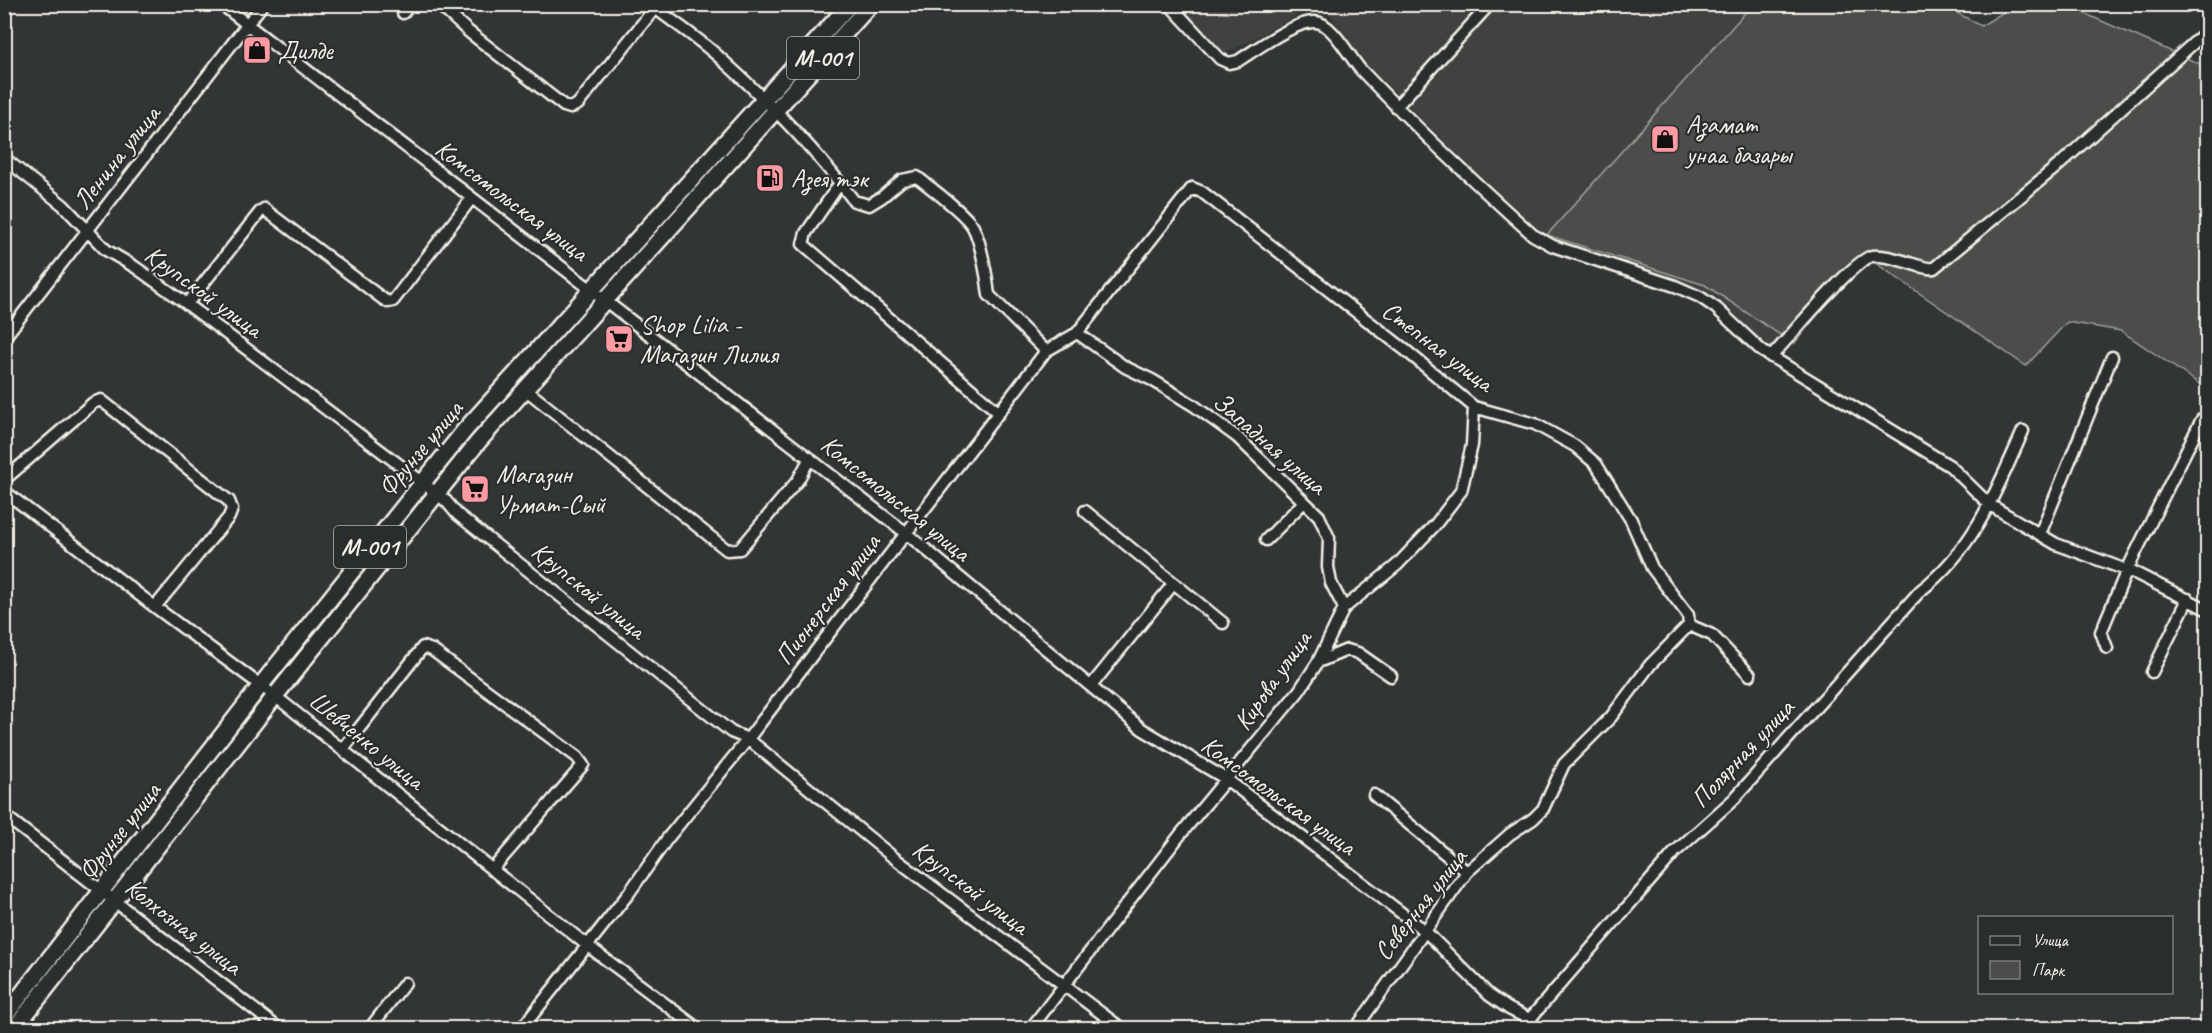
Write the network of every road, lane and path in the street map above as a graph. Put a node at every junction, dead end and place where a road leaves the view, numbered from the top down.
1 (221, 4) edge
2 (263, 4) edge
3 (438, 4) edge
4 (850, 4) edge
5 (871, 4) edge
6 (1169, 4) edge
7 (1490, 4) edge
8 (653, 6) edge
9 (246, 24) junction
10 (2208, 30) edge
11 (763, 100) junction
12 (1396, 106) junction
13 (775, 112) junction
14 (4, 158) edge
15 (840, 183) junction
16 (1202, 192) joint
17 (472, 198) junction
18 (88, 231) junction
19 (592, 289) junction
20 (606, 300) junction
21 (187, 304) junction
22 (1077, 333) junction
23 (4, 338) edge
24 (1046, 351) junction
25 (1772, 357) junction
26 (2112, 357) dead end
27 (525, 389) junction
28 (1474, 407) junction
29 (999, 413) junction
30 (2202, 419) dead end
31 (2023, 431) dead end
32 (810, 458) junction
33 (4, 480) edge
34 (422, 482) junction
35 (4, 491) edge
36 (436, 493) junction
37 (1304, 502) junction
38 (1990, 505) junction
39 (1085, 511) dead end
40 (906, 533) junction
41 (2040, 534) junction
42 (1266, 540) dead end
43 (2127, 570) junction
44 (1174, 583) junction
45 (2188, 599) junction
46 (155, 607) junction
47 (1344, 608) junction
48 (2208, 610) edge
49 (1223, 623) dead end
50 (1689, 625) junction
51 (2107, 648) dead end
52 (1317, 662) junction
53 (2152, 672) dead end
54 (1750, 675) dead end
55 (1391, 676) dead end
56 (261, 685) junction
57 (1091, 686) junction
58 (275, 696) junction
59 (748, 739) junction
60 (343, 749) junction
61 (1226, 779) junction
62 (1374, 795) dead end
63 (4, 815) edge
64 (492, 870) junction
65 (1467, 872) junction
66 (103, 891) junction
67 (116, 901) junction
68 (1425, 931) junction
69 (588, 945) junction
70 (405, 983) dead end
71 (1065, 985) junction
72 (4, 1017) edge
73 (1526, 1024) edge
74 (15, 1029) edge
75 (278, 1029) edge
76 (370, 1029) edge
77 (522, 1029) edge
78 (697, 1029) edge
79 (1031, 1029) edge
80 (1121, 1029) edge
81 (1356, 1029) edge
82 (1538, 1029) edge

1 - 9 street, Комсомольская улица
2 - 9 street, Ленина улица
3 - 8 street
4 - 11 main road, M-001
5 - 13 main road, M-001
6 - 12 street
7 - 12 street
8 - 11 street
9 - 17 street, Комсомольская улица
9 - 18 street, Ленина улица
10 - 25 street
11 - 13 street
11 - 19 main road, Фрунзе улица / M-001
12 - 25 street
13 - 15 street
13 - 20 main road, Фрунзе улица / M-001
14 - 18 street, Крупской улица
15 - 24 street
15 - 29 street
16 - 22 street, Пионерская улица
16 - 28 street, Степная улица
17 - 19 street, Комсомольская улица
17 - 21 street
18 - 21 street, Крупской улица
18 - 23 street, Ленина улица
19 - 20 street, Комсомольская улица
19 - 34 main road, Фрунзе улица / M-001
20 - 27 main road, Фрунзе улица / M-001
20 - 32 street, Комсомольская улица
21 - 34 street, Крупской улица
22 - 24 street, Пионерская улица
22 - 37 street, Западная улица
24 - 29 street, Пионерская улица
25 - 38 street
26 - 41 street
27 - 32 street
27 - 36 main road, Фрунзе улица / M-001
28 - 47 street, Кирова улица
28 - 50 street, Степная улица
29 - 40 street, Пионерская улица
30 - 43 street
31 - 38 street, Полярная улица
32 - 40 street, Комсомольская улица
33 - 46 street
34 - 36 street, Крупской улица
34 - 56 main road, Фрунзе улица / M-001
35 - 46 street, Шевченко улица
36 - 58 main road, Фрунзе улица / M-001
36 - 59 street, Крупской улица
37 - 42 street
37 - 47 street, Западная улица
38 - 41 street
38 - 73 street, Полярная улица
39 - 44 street
40 - 57 street, Комсомольская улица
40 - 59 street, Пионерская улица
41 - 43 street
43 - 45 street
43 - 51 street
44 - 49 street
44 - 57 street
45 - 48 street
45 - 53 street
46 - 56 street, Шевченко улица
47 - 52 street, Кирова улица
50 - 54 street
50 - 65 street, Северная улица
52 - 55 street
52 - 61 street, Кирова улица
56 - 58 street, Шевченко улица
56 - 66 main road, Фрунзе улица / M-001
57 - 61 street, Комсомольская улица
58 - 60 street, Шевченко улица
58 - 67 main road, Фрунзе улица / M-001
59 - 69 street, Пионерская улица
59 - 71 street, Крупской улица
60 - 64 street, Шевченко улица
60 - 64 street
61 - 68 street, Комсомольская улица
61 - 71 street, Кирова улица
62 - 65 street
63 - 66 street, Колхозная улица
64 - 69 street, Шевченко улица
65 - 68 street, Северная улица
66 - 67 street, Колхозная улица
66 - 72 main road, Фрунзе улица / M-001
67 - 74 main road, Фрунзе улица / M-001
67 - 75 street, Колхозная улица
68 - 73 street, Комсомольская улица
68 - 81 street, Северная улица
69 - 77 street, Пионерская улица
69 - 78 street, Шевченко улица
70 - 76 street
71 - 79 street, Кирова улица
71 - 80 street, Крупской улица
73 - 82 street, Комсомольская улица

